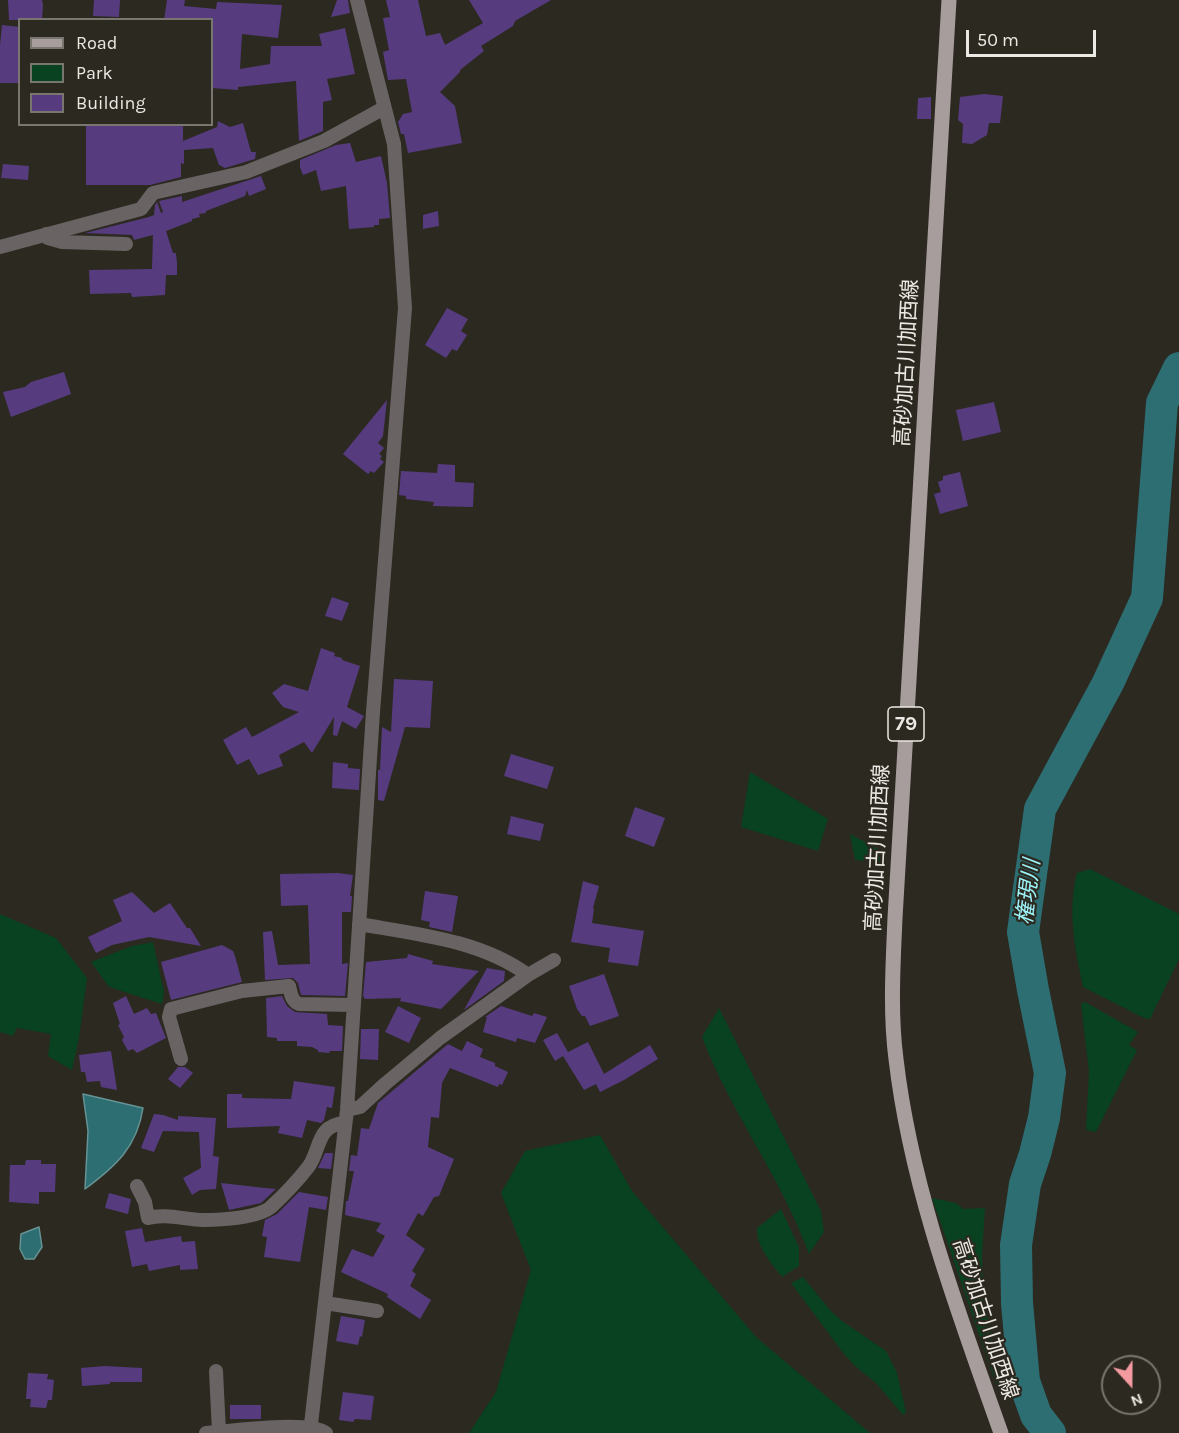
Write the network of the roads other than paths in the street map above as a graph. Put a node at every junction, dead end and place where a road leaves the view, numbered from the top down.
1 (357, 0) edge
2 (949, 0) edge
3 (384, 108) junction
4 (46, 234) junction
5 (126, 244) dead end
6 (0, 247) edge
7 (359, 924) junction
8 (554, 960) dead end
9 (528, 975) junction
10 (354, 1005) junction
11 (182, 1059) dead end
12 (346, 1116) junction
13 (137, 1186) dead end
14 (325, 1303) junction
15 (377, 1311) dead end
16 (216, 1371) dead end
17 (310, 1430) edge
18 (212, 1432) edge
19 (326, 1433) edge
20 (1001, 1433) edge

1 - 3 street
2 - 20 main road, 高砂加古川加西線 / 79
3 - 4 street
3 - 7 street
4 - 5 street
4 - 6 street
7 - 9 street
7 - 10 street
8 - 9 street
9 - 12 street
10 - 11 street
10 - 12 street
12 - 13 street
12 - 14 street
14 - 15 street
14 - 17 street
16 - 18 street
17 - 18 street
17 - 19 street

